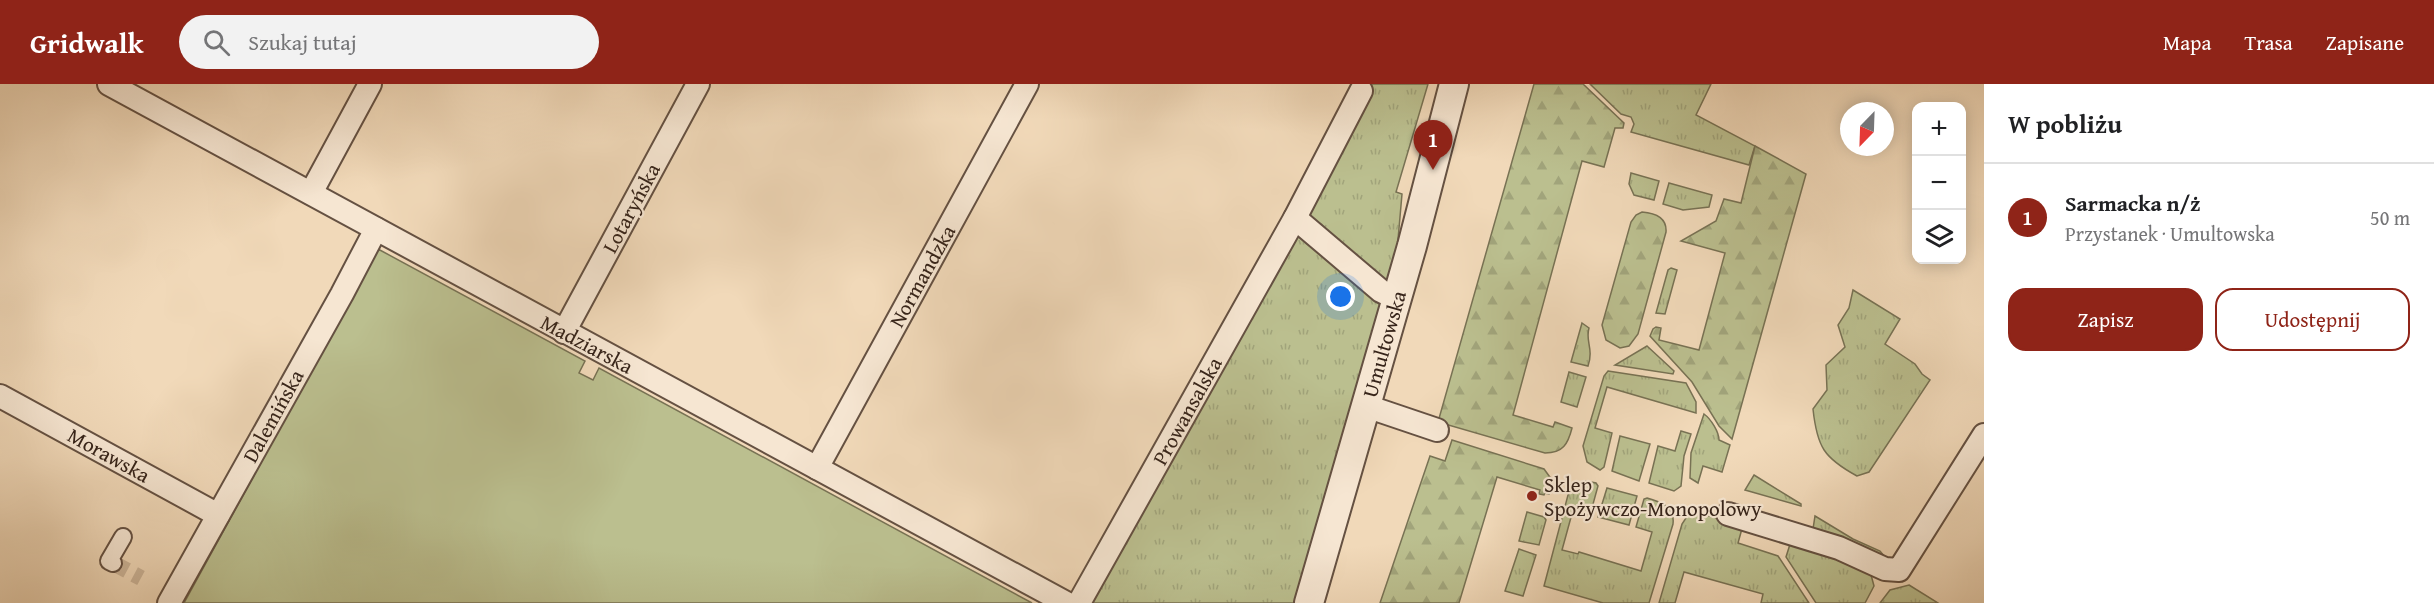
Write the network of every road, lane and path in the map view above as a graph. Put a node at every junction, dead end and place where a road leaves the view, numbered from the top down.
1 (109, 84) edge
2 (370, 84) edge
3 (698, 84) edge
4 (1027, 84) edge
5 (1454, 84) edge
6 (1361, 91) dead end
7 (311, 193) junction
8 (1295, 218) junction
9 (376, 229) junction
10 (1397, 299) junction
11 (564, 332) junction
12 (0, 396) edge
13 (1366, 406) junction
14 (1437, 430) dead end
15 (1984, 435) edge
16 (817, 468) junction
17 (1728, 514) dead end
18 (218, 515) junction
19 (123, 537) dead end
20 (113, 563) dead end
21 (169, 603) edge
22 (1066, 603) edge
23 (1079, 603) edge
24 (1310, 603) edge

1 - 7 street, Madziarska
2 - 7 street
3 - 11 street, Lotaryńska
4 - 16 street, Normandzka
5 - 10 street, Umultowska
6 - 8 street, Prowansalska
7 - 9 street, Madziarska
8 - 10 street
8 - 23 street, Prowansalska
9 - 11 street, Madziarska
9 - 18 street, Dalemińska
10 - 13 street, Umultowska
11 - 16 street, Madziarska
12 - 18 street, Morawska
13 - 14 street
13 - 24 street, Umultowska
15 - 17 street
16 - 22 street, Madziarska
18 - 21 street, Dalemińska
19 - 20 street

